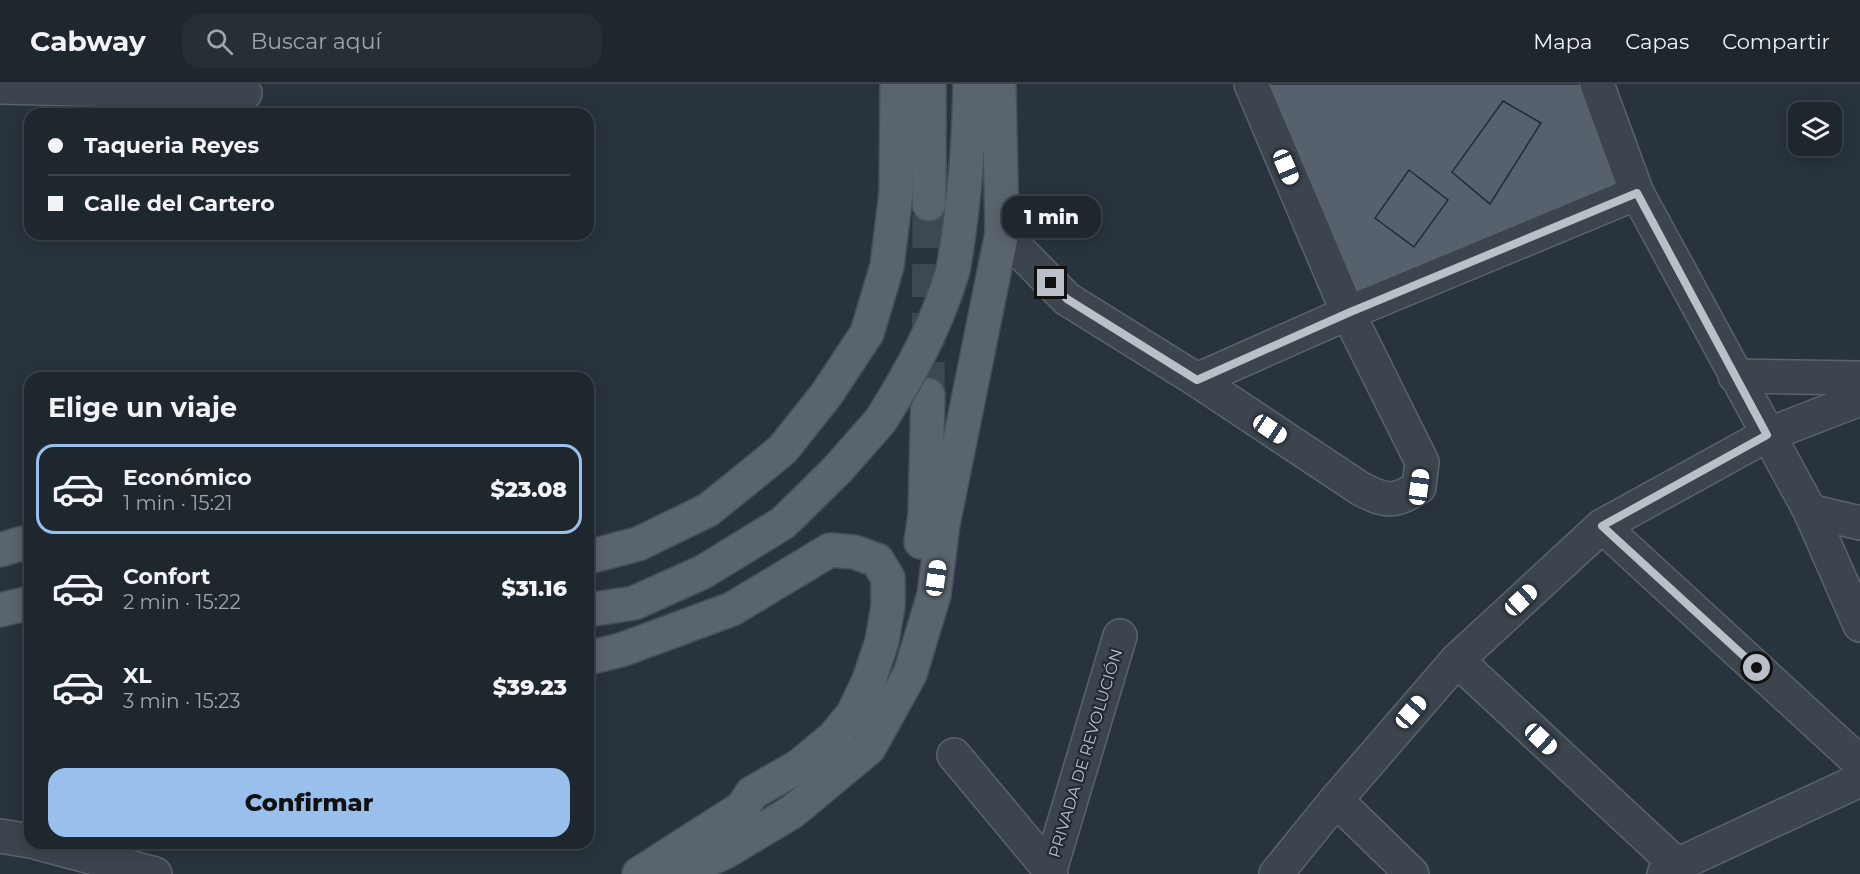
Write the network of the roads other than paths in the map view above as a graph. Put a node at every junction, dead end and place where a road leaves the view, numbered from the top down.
1 (897, 84) edge
2 (929, 84) edge
3 (970, 84) edge
4 (999, 84) edge
5 (1251, 84) edge
6 (1597, 84) edge
7 (0, 87) edge
8 (245, 93) dead end
9 (1637, 193) junction
10 (929, 204) tunnel mouth
11 (1002, 233) junction
12 (1348, 313) junction
13 (1735, 376) junction
14 (1860, 378) edge
15 (1197, 380) junction
16 (928, 395) tunnel mouth
17 (1860, 399) edge
18 (1767, 435) junction
19 (1810, 511) junction
20 (1860, 523) edge
21 (1602, 526) junction
22 (24, 543) edge
23 (0, 550) edge
24 (594, 555) edge
25 (24, 604) edge
26 (594, 609) edge
27 (0, 610) edge
28 (1860, 625) edge
29 (1120, 636) dead end
30 (594, 657) edge
31 (1457, 660) junction
32 (954, 755) dead end
33 (1860, 763) edge
34 (1860, 780) edge
35 (1336, 800) junction
36 (742, 808) junction
37 (0, 836) edge
38 (24, 840) edge
39 (61, 849) edge
40 (1670, 870) edge
41 (1050, 872) edge
42 (155, 874) edge
43 (639, 874) edge
44 (678, 874) edge
45 (1276, 874) edge
46 (1412, 874) edge

1 - 24 main road
2 - 10 main road
3 - 26 main road, bridge
4 - 11 main road
5 - 12 street
6 - 9 street
7 - 8 street
9 - 12 street
9 - 13 street
11 - 15 street
11 - 44 main road
12 - 15 street
12 - 15 street
13 - 14 street
13 - 18 street
16 - 36 main road
17 - 18 street
18 - 19 street
18 - 21 street
19 - 20 street
19 - 28 street
21 - 31 street
21 - 33 street
22 - 23 main road
25 - 27 main road
29 - 41 street, PRIVADA DE REVOLUCIÓN
30 - 36 main road
31 - 35 street
31 - 40 street
32 - 41 street, PRIVADA DE REVOLUCIÓN
34 - 40 street
35 - 45 street
35 - 46 street
36 - 43 main road
37 - 38 street
39 - 42 street

